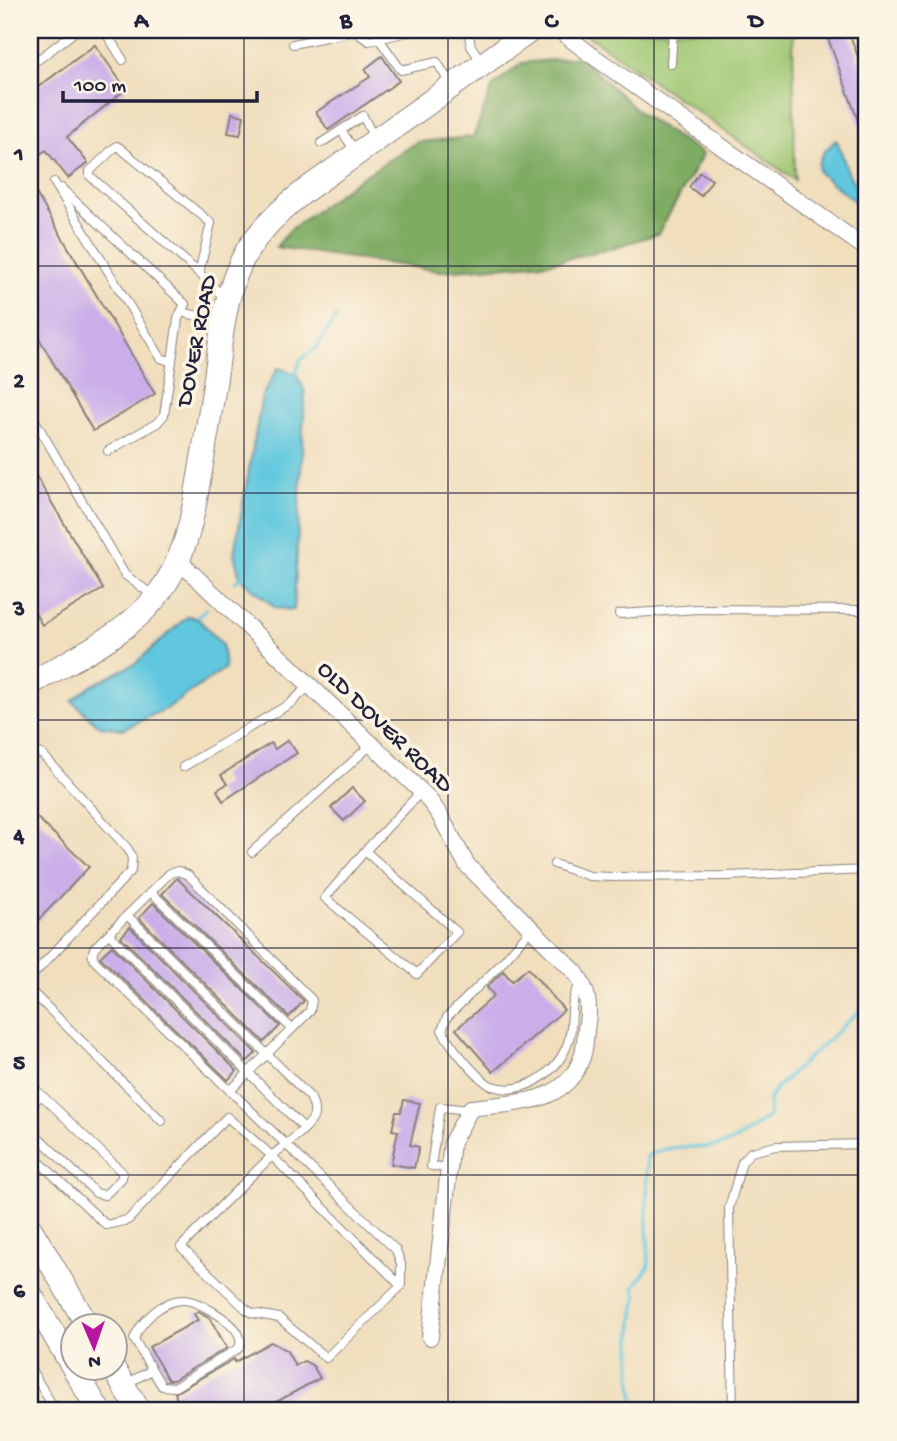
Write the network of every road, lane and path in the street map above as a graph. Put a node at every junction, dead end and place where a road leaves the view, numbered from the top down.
1 (77, 30) edge
2 (104, 30) edge
3 (416, 30) edge
4 (467, 30) edge
5 (531, 30) edge
6 (559, 30) edge
7 (673, 30) edge
8 (379, 39) junction
9 (293, 44) dead end
10 (30, 59) edge
11 (123, 60) dead end
12 (483, 64) junction
13 (671, 64) dead end
14 (452, 86) junction
15 (341, 130) junction
16 (321, 143) dead end
17 (366, 147) junction
18 (867, 249) edge
19 (199, 273) junction
20 (181, 312) junction
21 (226, 312) junction
22 (172, 362) junction
23 (30, 412) edge
24 (108, 451) dead end
25 (179, 561) junction
26 (156, 597) junction
27 (867, 610) edge
28 (619, 614) dead end
29 (33, 675) edge
30 (309, 686) junction
31 (371, 745) junction
32 (30, 749) edge
33 (183, 767) dead end
34 (421, 792) junction
35 (365, 851) junction
36 (252, 852) dead end
37 (554, 864) dead end
38 (867, 870) edge
39 (150, 892) junction
40 (127, 915) junction
41 (531, 929) junction
42 (108, 934) junction
43 (30, 978) edge
44 (582, 982) junction
45 (30, 990) edge
46 (292, 1029) junction
47 (268, 1054) junction
48 (250, 1072) junction
49 (30, 1084) edge
50 (230, 1091) junction
51 (41, 1095) junction
52 (30, 1107) edge
53 (470, 1110) junction
54 (162, 1121) dead end
55 (304, 1128) junction
56 (30, 1129) edge
57 (285, 1144) junction
58 (867, 1144) edge
59 (30, 1153) edge
60 (272, 1156) junction
61 (449, 1168) junction
62 (30, 1228) edge
63 (401, 1286) junction
64 (30, 1294) edge
65 (80, 1312) edge
66 (430, 1337) dead end
67 (30, 1368) edge
68 (152, 1370) junction
69 (130, 1374) edge
70 (122, 1382) edge
71 (57, 1411) edge
72 (99, 1411) edge
73 (139, 1411) edge
74 (733, 1411) edge

1 - 10 lane
2 - 11 lane
3 - 8 lane
4 - 12 lane
5 - 12 street, DOVER ROAD
6 - 18 street
7 - 13 lane
8 - 9 lane
8 - 14 lane
12 - 14 street, DOVER ROAD
14 - 17 street, DOVER ROAD
15 - 16 lane
15 - 17 lane
15 - 17 lane
17 - 21 street, DOVER ROAD
19 - 19 lane
19 - 21 lane
20 - 21 lane
20 - 22 lane
20 - 22 lane
21 - 25 street, DOVER ROAD
22 - 24 lane
23 - 26 lane
25 - 26 street, DOVER ROAD
25 - 30 street, OLD DOVER ROAD
26 - 29 street, DOVER ROAD
27 - 28 lane
30 - 31 street, OLD DOVER ROAD
30 - 33 lane
31 - 34 street, OLD DOVER ROAD
31 - 36 lane
32 - 43 lane
34 - 35 lane
34 - 41 street, OLD DOVER ROAD
35 - 35 lane
37 - 38 lane
39 - 40 lane
39 - 46 lane
39 - 46 lane
40 - 42 lane
40 - 47 lane
41 - 44 street, OLD DOVER ROAD
41 - 44 lane
42 - 48 lane
42 - 50 lane
44 - 53 street
45 - 54 lane
46 - 47 lane
47 - 48 lane
47 - 55 lane
48 - 50 lane
48 - 55 lane
49 - 51 lane
50 - 57 lane
51 - 52 lane
51 - 56 lane
53 - 61 street
53 - 61 lane
55 - 57 lane
57 - 60 lane
57 - 63 lane
58 - 74 lane
59 - 60 lane
60 - 63 lane
60 - 63 lane
61 - 66 street
62 - 65 street
64 - 72 street
67 - 71 lane
68 - 68 lane
68 - 69 lane
70 - 73 street

